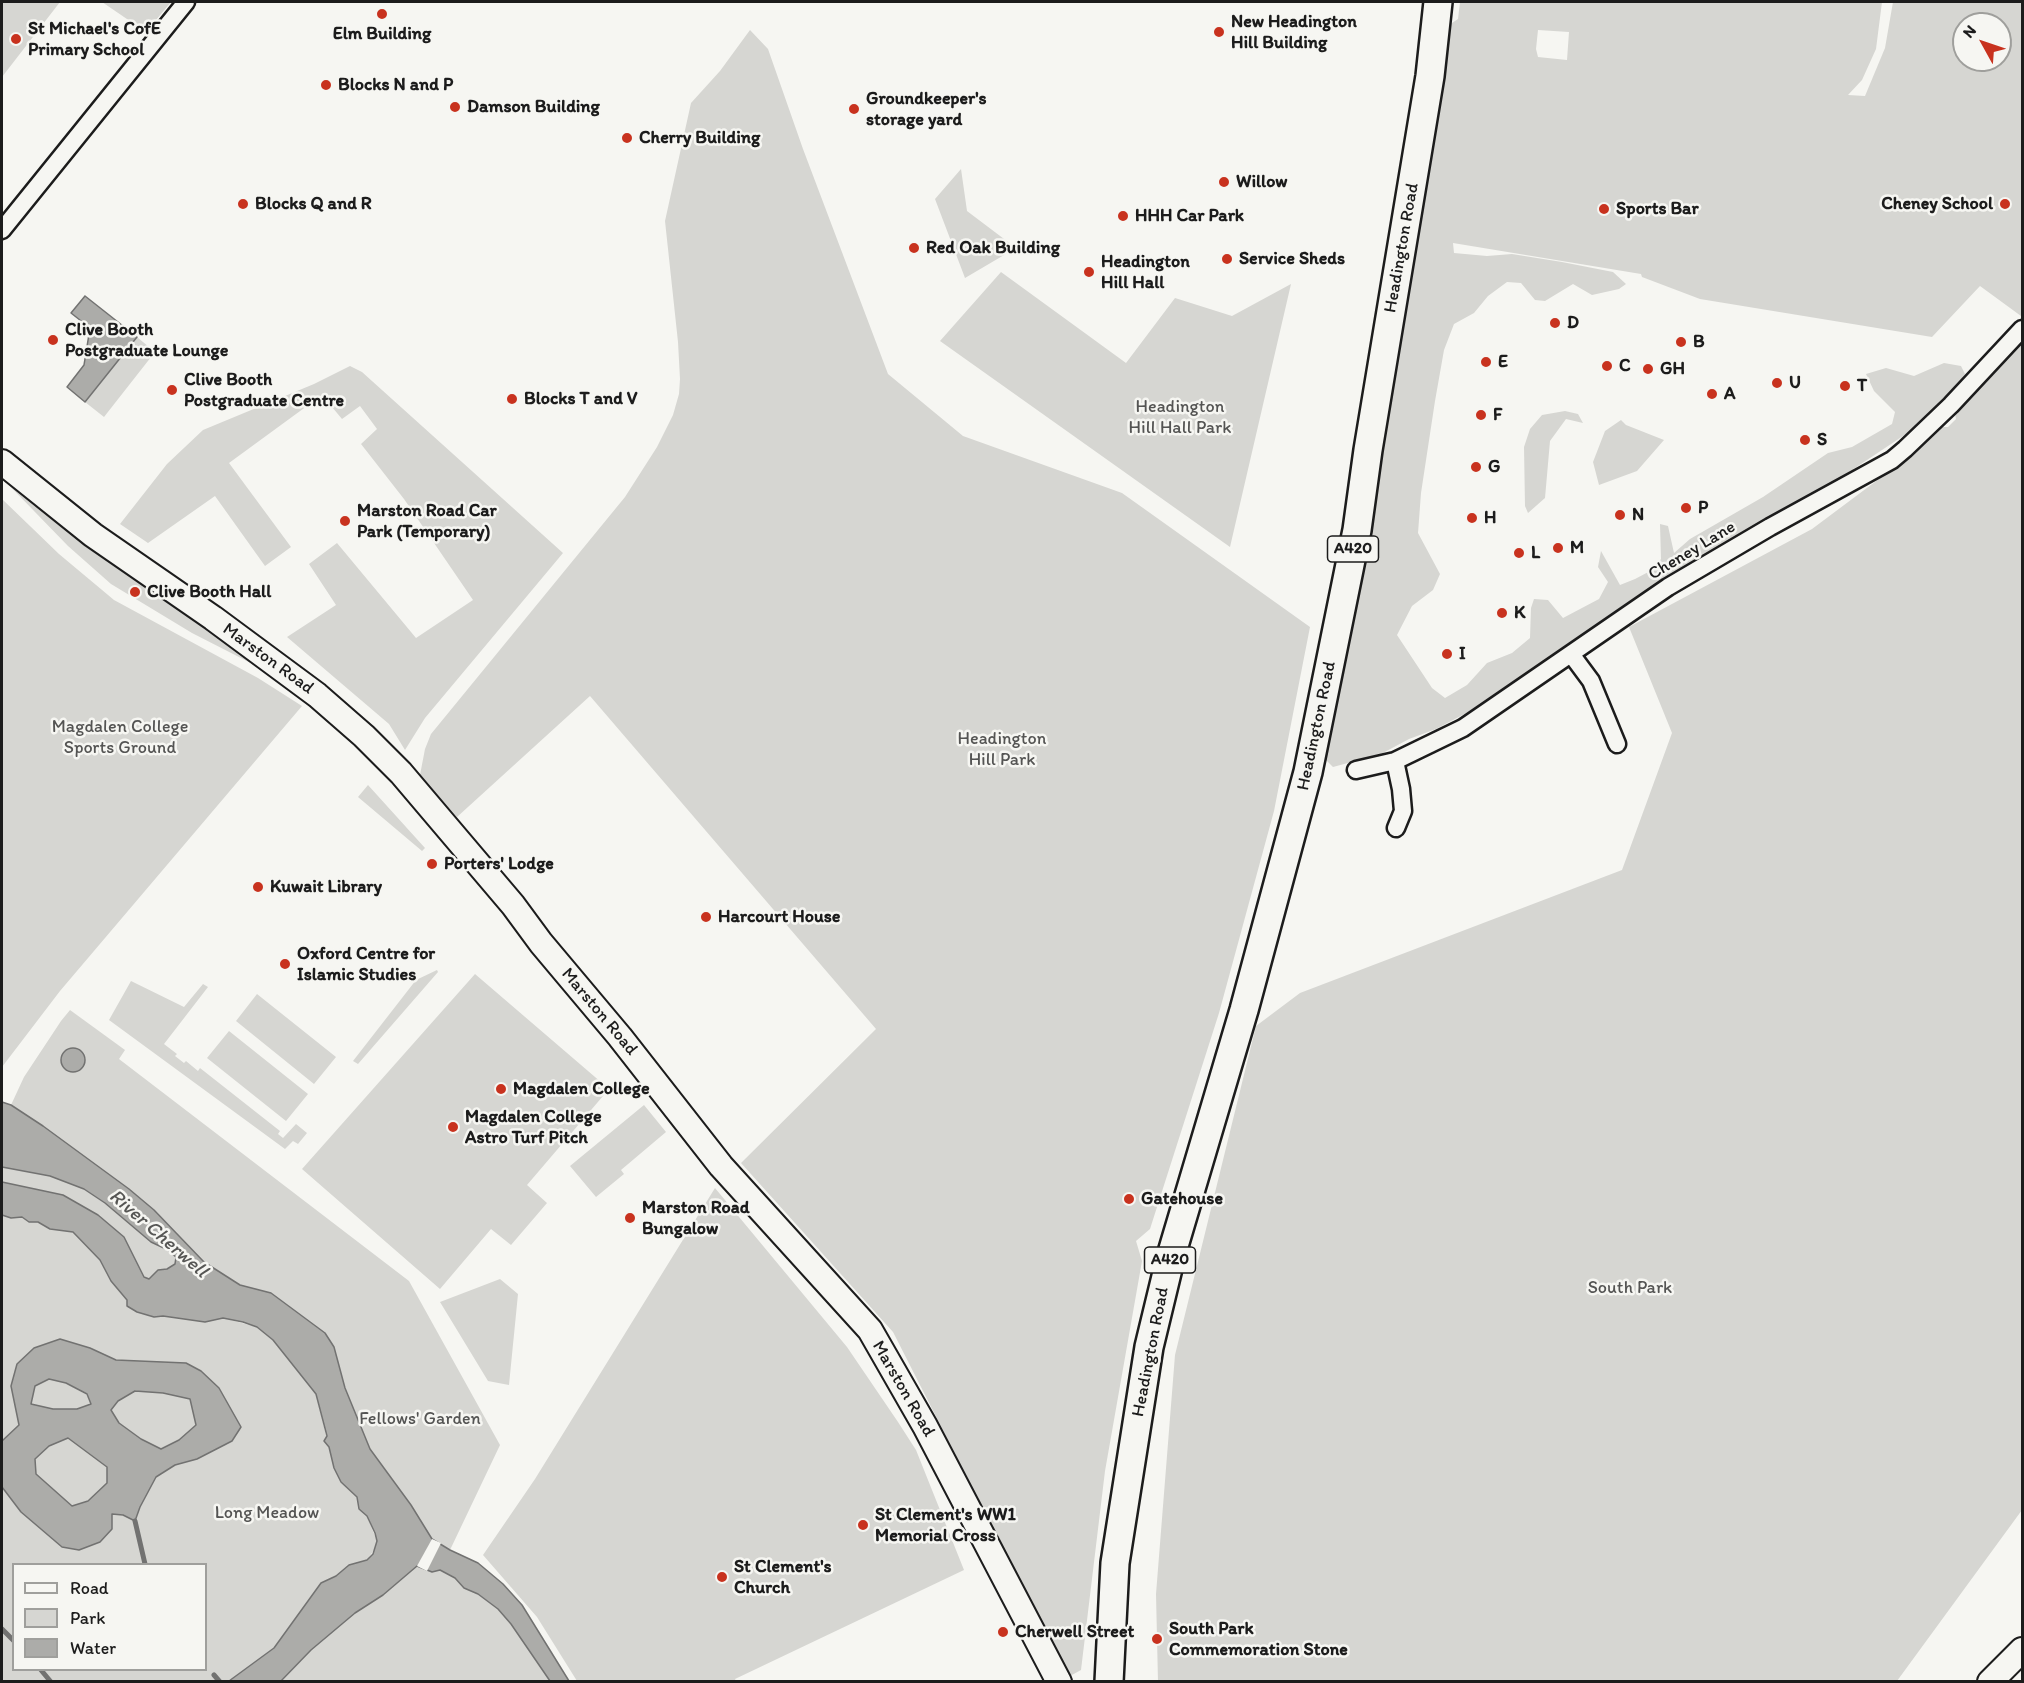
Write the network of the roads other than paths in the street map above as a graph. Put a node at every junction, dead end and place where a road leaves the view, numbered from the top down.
1 (186, 2) edge
2 (1438, 2) edge
3 (2, 230) edge
4 (2022, 329) edge
5 (2, 462) edge
6 (1570, 654) junction
7 (1617, 744) dead end
8 (1395, 761) junction
9 (1356, 770) dead end
10 (1396, 828) dead end
11 (1135, 1437) junction
12 (2022, 1650) edge
13 (1059, 1682) edge
14 (1109, 1682) edge
15 (1126, 1682) edge
16 (1990, 1682) edge

1 - 3 street
2 - 11 main road, Headington Road / A420
4 - 6 street, Cheney Lane
5 - 13 main road, Marston Road
6 - 7 street
6 - 8 street, Cheney Lane
8 - 9 street, Cheney Lane
8 - 10 street
11 - 14 main road, Headington Road / A420
11 - 15 main road, Headington Road / A420
12 - 16 main road

